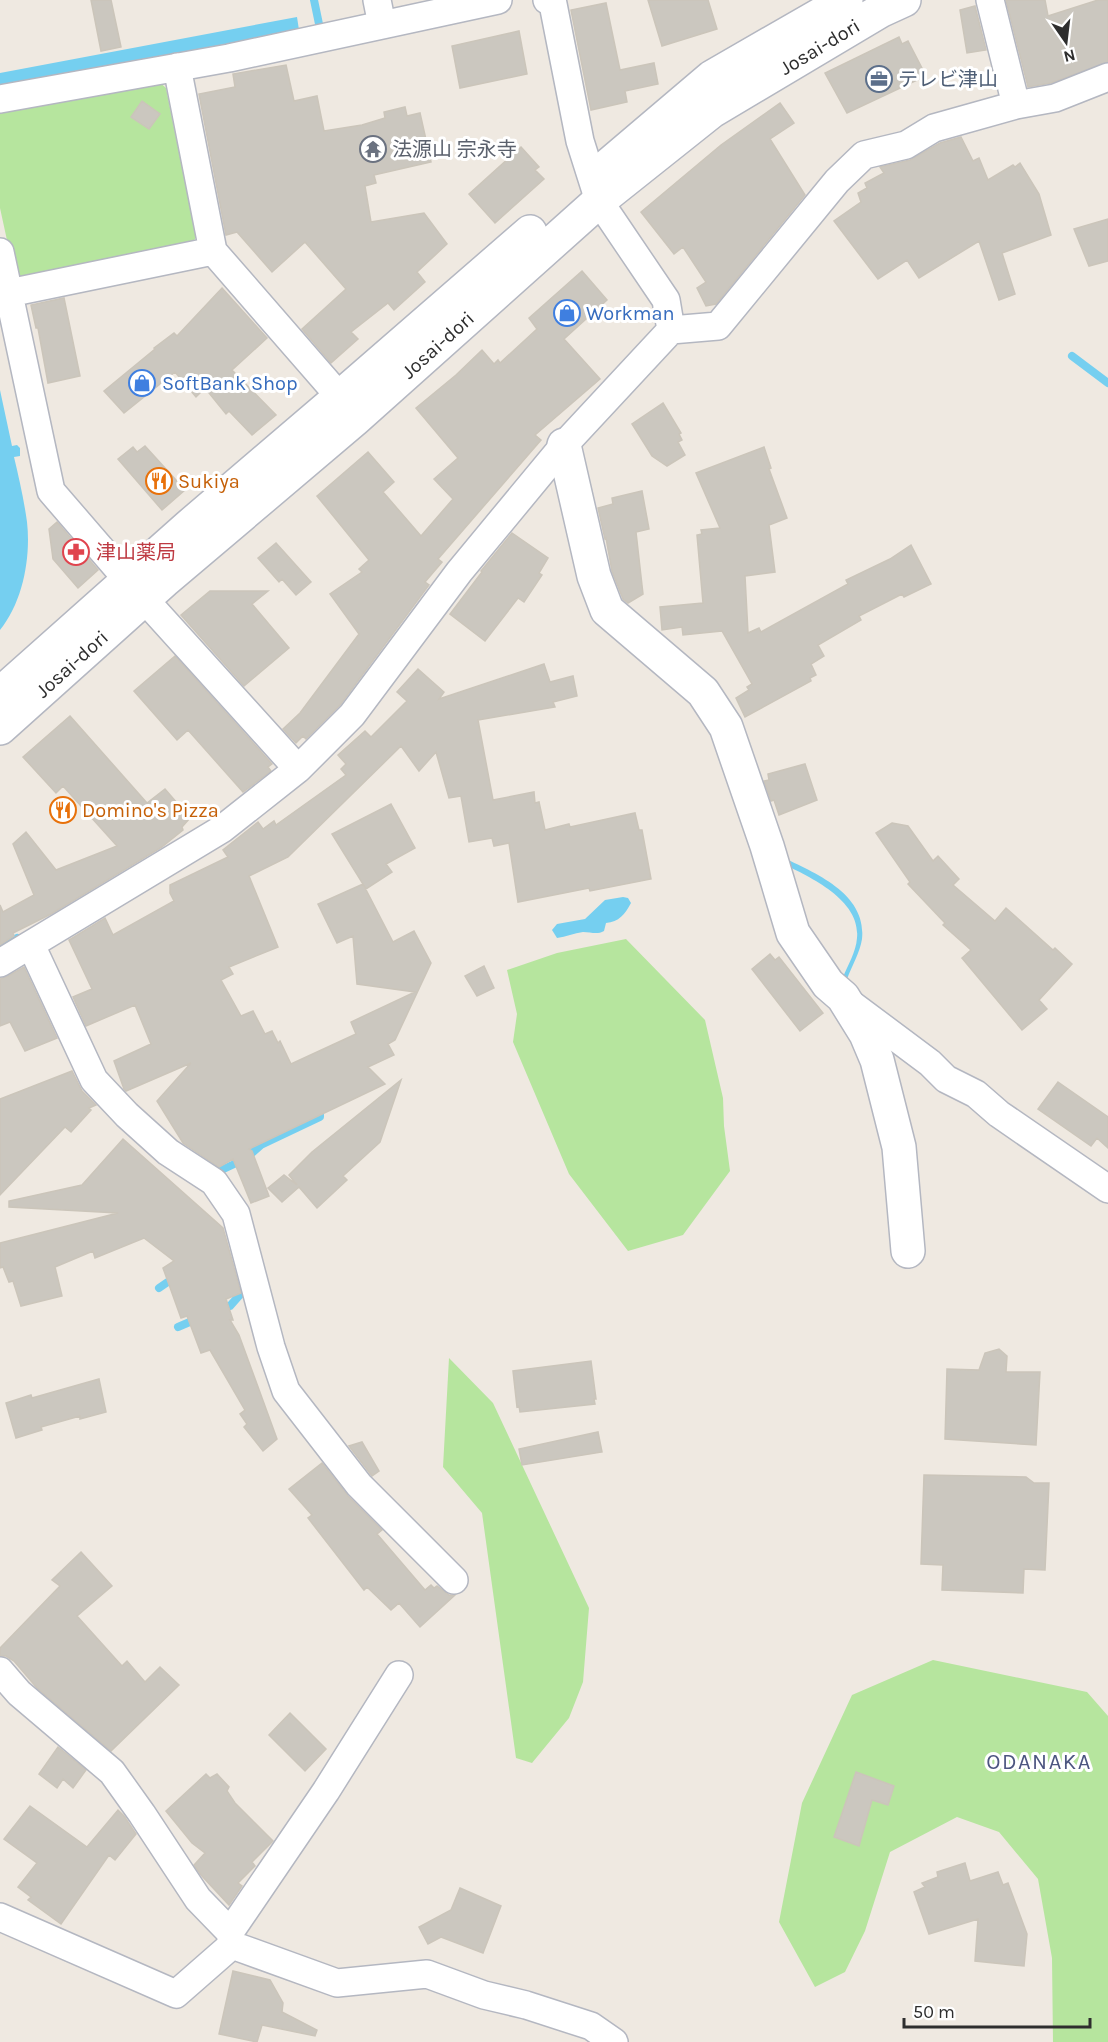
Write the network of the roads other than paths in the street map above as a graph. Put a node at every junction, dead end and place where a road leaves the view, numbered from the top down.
1 (498, 0) edge
2 (547, 0) edge
3 (846, 0) edge
4 (904, 0) edge
5 (990, 0) edge
6 (380, 12) edge
7 (177, 67) junction
8 (1108, 77) edge
9 (0, 99) edge
10 (1016, 105) junction
11 (595, 190) junction
12 (213, 251) junction
13 (0, 252) edge
14 (9, 293) junction
15 (671, 330) junction
16 (347, 409) junction
17 (564, 445) junction
18 (136, 591) junction
19 (0, 694) edge
20 (0, 728) edge
21 (298, 769) junction
22 (31, 945) junction
23 (0, 963) edge
24 (843, 997) junction
25 (1108, 1189) edge
26 (908, 1251) dead end
27 (454, 1580) dead end
28 (0, 1671) edge
29 (399, 1675) dead end
30 (0, 1917) edge
31 (231, 1938) junction
32 (614, 2042) edge

1 - 6 street
2 - 11 street
3 - 11 street, Josai-dori
4 - 11 street, Josai-dori
5 - 10 street
6 - 7 street
7 - 9 street
7 - 12 street
8 - 10 street
10 - 15 street
11 - 15 street
11 - 16 street, Josai-dori
12 - 14 street
12 - 16 street
13 - 14 street
14 - 18 street
15 - 17 street
16 - 18 street, Josai-dori
17 - 21 street
17 - 24 street
18 - 19 street, Josai-dori
18 - 20 street, Josai-dori
18 - 21 street
21 - 22 street
22 - 23 street
22 - 27 street
24 - 25 street
24 - 26 street
28 - 31 street
29 - 31 street
30 - 31 street
31 - 32 street

